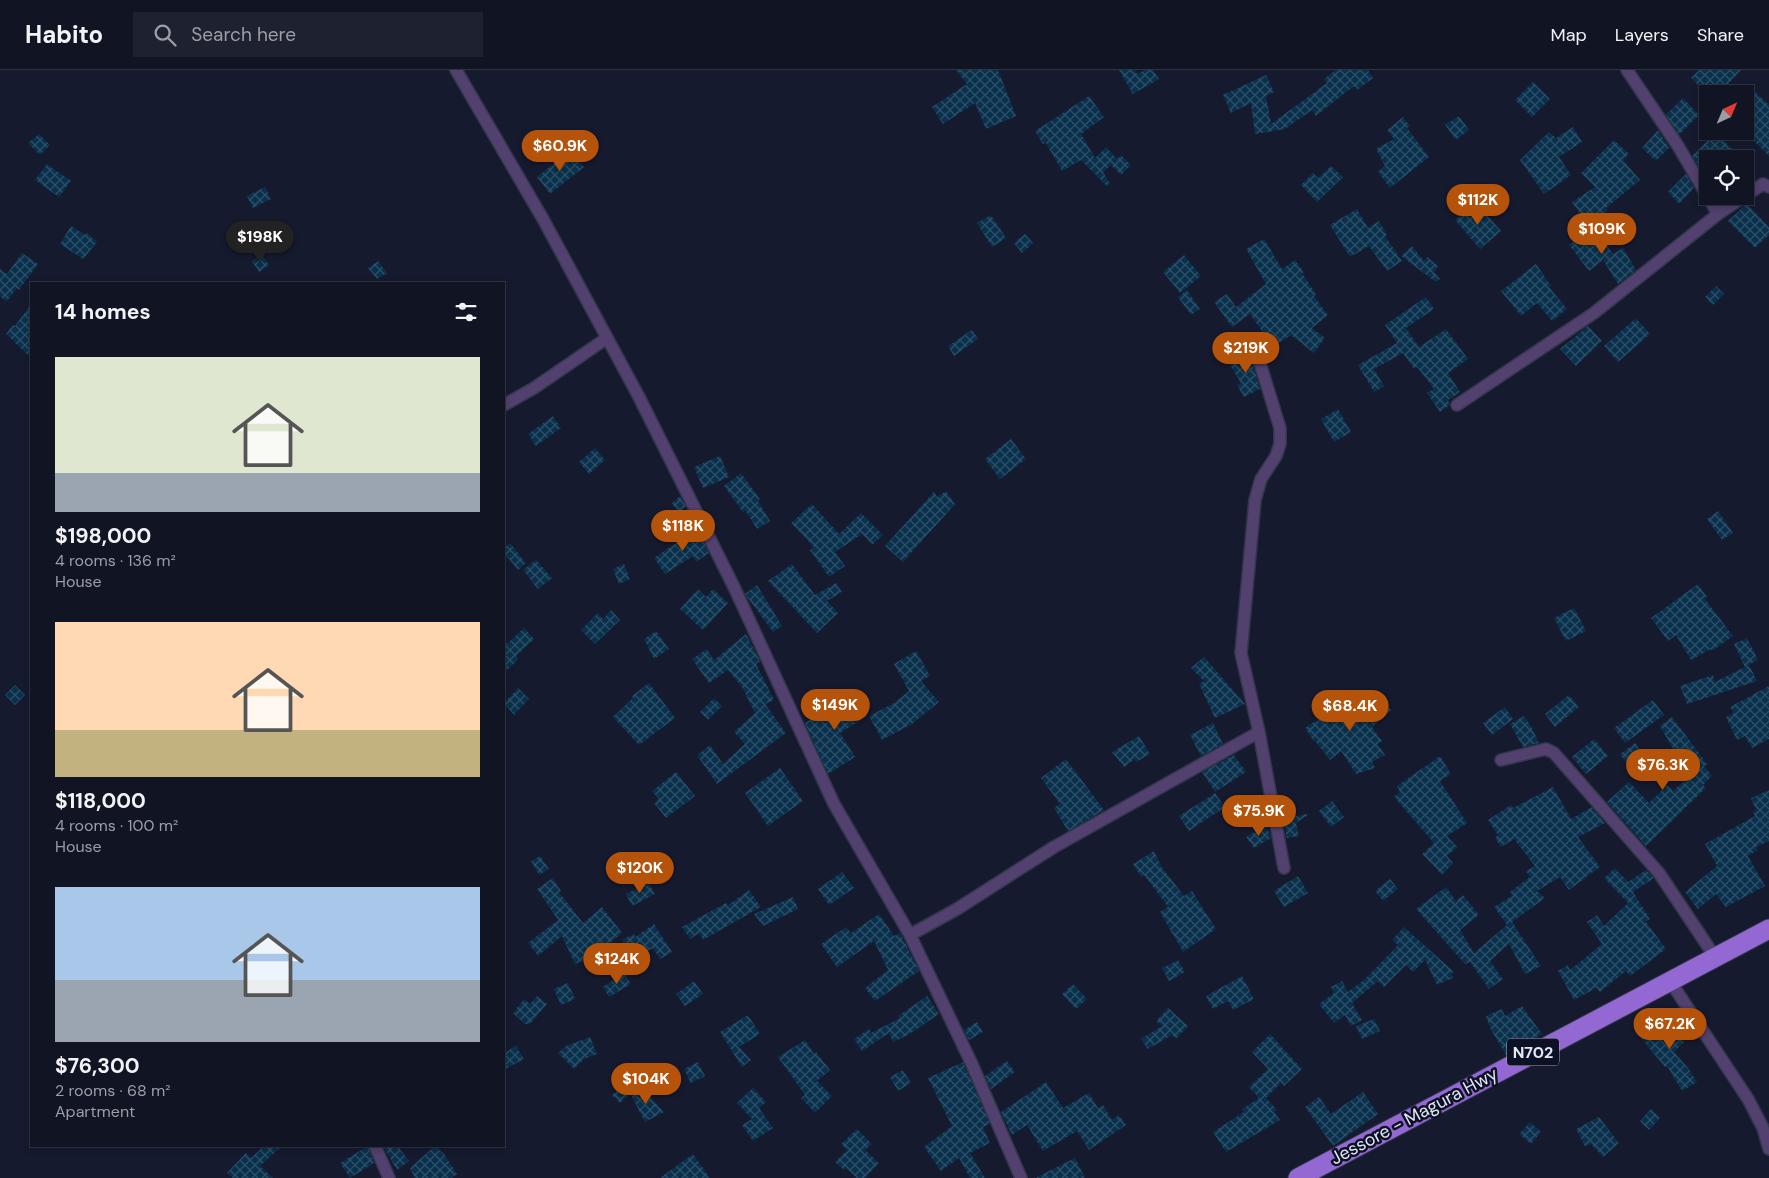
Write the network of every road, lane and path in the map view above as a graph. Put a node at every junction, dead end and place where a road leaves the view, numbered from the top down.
1 (456, 70) edge
2 (1627, 70) edge
3 (1769, 187) edge
4 (1718, 214) junction
5 (607, 338) junction
6 (1259, 360) dead end
7 (505, 404) edge
8 (1458, 405) dead end
9 (1259, 732) junction
10 (1501, 760) dead end
11 (1284, 868) dead end
12 (1769, 929) edge
13 (910, 935) junction
14 (1715, 957) junction
15 (1670, 981) junction
16 (375, 1147) edge
17 (1769, 1149) edge
18 (389, 1178) edge
19 (1021, 1178) edge
20 (1298, 1178) edge

1 - 5 street
2 - 4 street
3 - 4 street
4 - 8 street
5 - 7 street
5 - 13 street
6 - 9 street
9 - 11 street
9 - 13 street
10 - 14 street
12 - 14 highway, Jessore - Magura Hwy / N702
13 - 19 street
14 - 15 highway, Jessore - Magura Hwy / N702
15 - 17 street
15 - 20 highway, Jessore - Magura Hwy / N702
16 - 18 street

